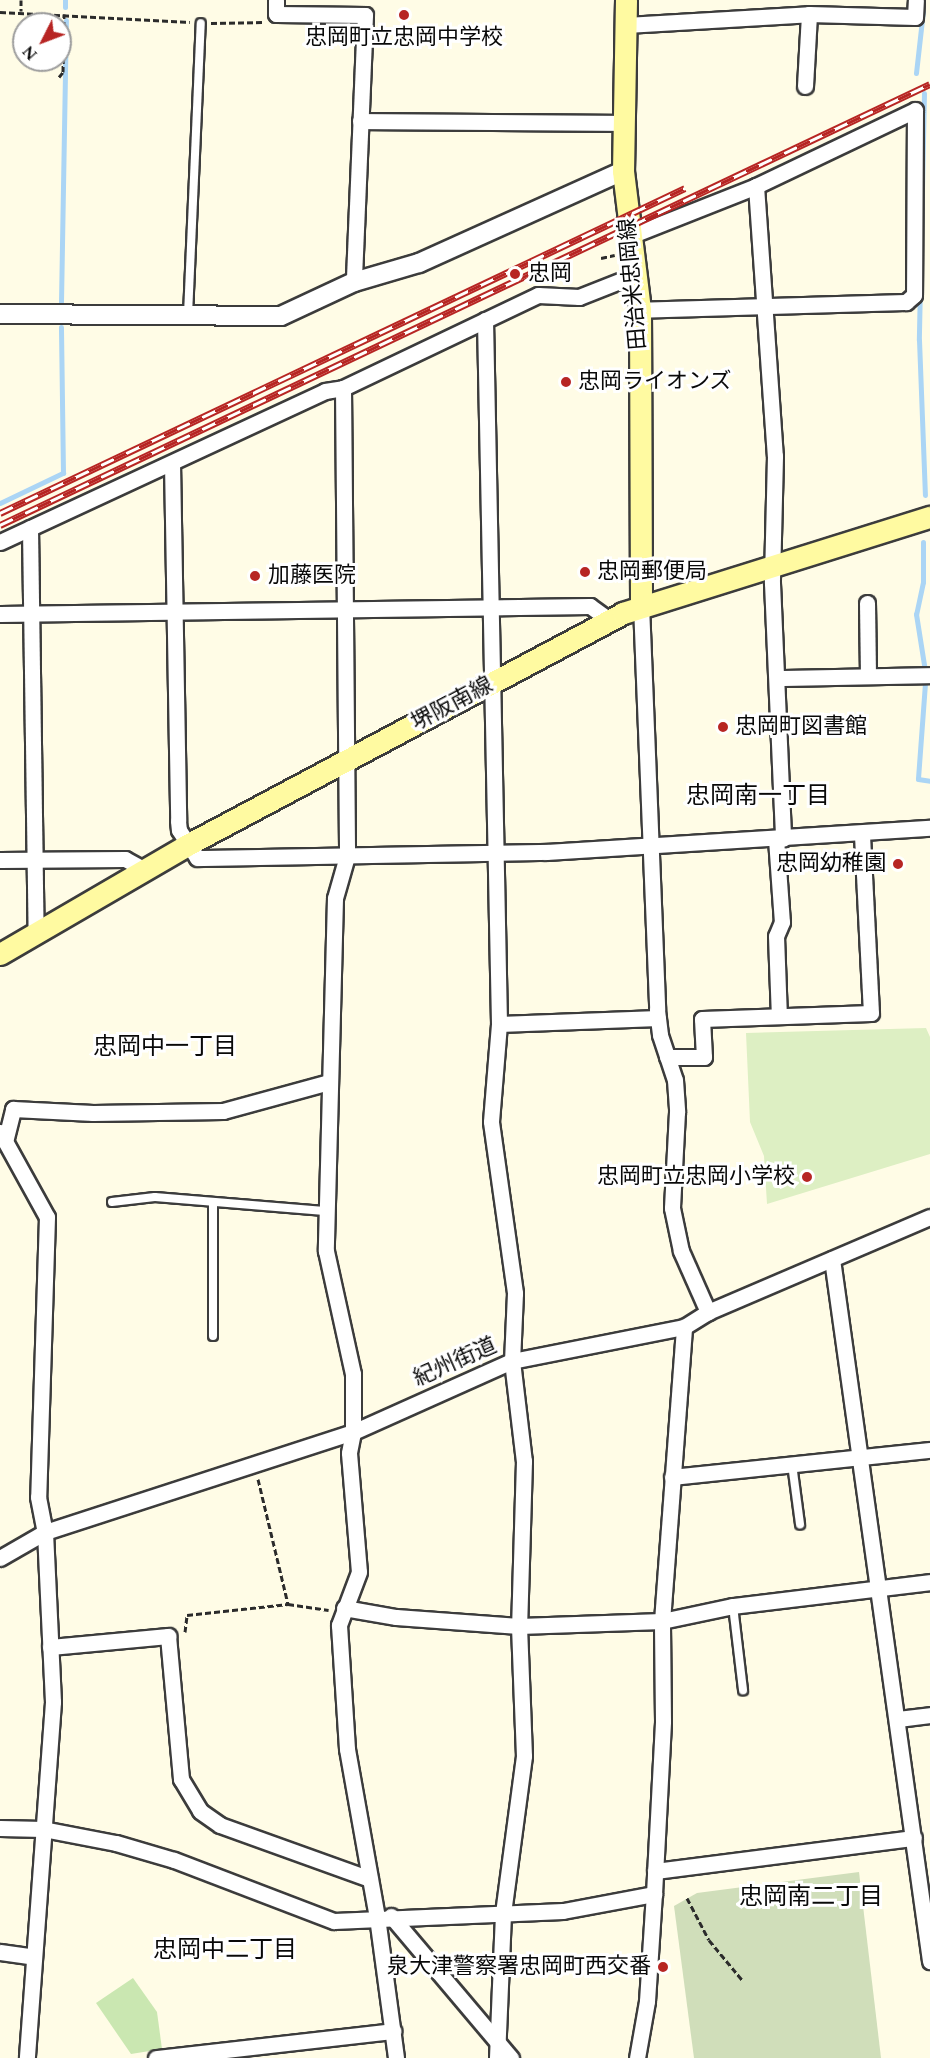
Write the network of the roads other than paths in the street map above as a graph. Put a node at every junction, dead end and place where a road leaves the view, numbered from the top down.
1 (626, 0) edge
2 (916, 0) edge
3 (276, 7) edge
4 (839, 7) edge
5 (809, 14) junction
6 (201, 23) road end
7 (626, 25) junction
8 (805, 86) dead end
9 (360, 121) junction
10 (624, 123) junction
11 (623, 171) junction
12 (756, 186) junction
13 (630, 236) junction
14 (636, 274) junction
15 (354, 282) junction
16 (767, 305) junction
17 (640, 310) junction
18 (0, 314) edge
19 (188, 316) junction
20 (485, 320) junction
21 (343, 388) junction
22 (172, 463) junction
23 (930, 517) edge
24 (30, 528) junction
25 (0, 543) edge
26 (775, 563) junction
27 (867, 603) dead end
28 (641, 605) junction
29 (491, 606) junction
30 (174, 609) junction
31 (343, 610) junction
32 (0, 614) edge
33 (32, 615) junction
34 (609, 620) junction
35 (930, 675) edge
36 (868, 676) junction
37 (778, 678) junction
38 (492, 683) junction
39 (345, 761) junction
40 (930, 828) edge
41 (862, 833) junction
42 (779, 839) junction
43 (187, 846) junction
44 (649, 847) junction
45 (495, 852) junction
46 (347, 856) junction
47 (32, 858) junction
48 (0, 860) edge
49 (145, 870) junction
50 (36, 933) junction
51 (0, 954) edge
52 (779, 1016) junction
53 (658, 1018) junction
54 (499, 1024) junction
55 (667, 1057) junction
56 (329, 1082) junction
57 (3, 1135) edge
58 (112, 1202) dead end
59 (213, 1202) junction
60 (327, 1211) junction
61 (930, 1217) edge
62 (832, 1259) junction
63 (708, 1312) junction
64 (684, 1328) junction
65 (213, 1336) dead end
66 (512, 1361) junction
67 (353, 1432) junction
68 (930, 1450) edge
69 (861, 1455) junction
70 (792, 1464) junction
71 (672, 1477) junction
72 (800, 1524) dead end
73 (45, 1532) junction
74 (0, 1558) edge
75 (930, 1582) edge
76 (877, 1587) junction
77 (733, 1606) junction
78 (343, 1611) junction
79 (662, 1621) junction
80 (519, 1626) junction
81 (50, 1647) junction
82 (743, 1690) dead end
83 (930, 1715) edge
84 (898, 1719) junction
85 (0, 1828) edge
86 (43, 1829) junction
87 (914, 1838) junction
88 (655, 1871) junction
89 (370, 1880) junction
90 (654, 1894) junction
91 (503, 1914) junction
92 (384, 1917) junction
93 (0, 1952) edge
94 (34, 1957) junction
95 (930, 1961) edge
96 (393, 2031) junction
97 (498, 2052) edge
98 (209, 2054) edge
99 (27, 2058) edge
100 (156, 2058) edge
101 (396, 2058) edge
102 (511, 2058) edge
103 (637, 2058) edge

1 - 7 main road, 田治米忠岡線
2 - 4 street
3 - 9 street
4 - 5 street
5 - 7 street
5 - 8 street
6 - 19 lane
7 - 10 main road, 田治米忠岡線
9 - 10 street
9 - 15 street
10 - 11 main road, 田治米忠岡線
11 - 13 main road, 田治米忠岡線
11 - 15 street
12 - 13 street
12 - 16 street
12 - 16 street
13 - 14 main road, 田治米忠岡線
14 - 17 main road, 田治米忠岡線
14 - 20 street
15 - 19 street
16 - 17 street
16 - 26 street
17 - 28 main road, 田治米忠岡線
18 - 19 street
20 - 21 street
20 - 29 street
21 - 22 street
21 - 31 street
22 - 24 street
22 - 30 street
23 - 26 main road, 堺阪南線
24 - 25 street
24 - 33 street
26 - 28 main road, 堺阪南線
26 - 37 street
27 - 36 street
28 - 34 main road, 堺阪南線
28 - 44 street
29 - 31 street
29 - 34 street
29 - 38 street
30 - 31 street
30 - 33 street
30 - 43 street
31 - 39 street
32 - 33 street
33 - 47 street
34 - 38 main road, 堺阪南線
35 - 36 street
36 - 37 street
37 - 42 street
38 - 39 main road, 堺阪南線
38 - 45 street
39 - 43 main road, 堺阪南線
39 - 46 street
40 - 41 street
41 - 42 street
41 - 52 street
42 - 44 street
42 - 52 street
43 - 46 street
43 - 49 main road, 堺阪南線
44 - 45 street
44 - 53 street
45 - 46 street
45 - 54 street
46 - 56 street
47 - 48 street
47 - 49 street
47 - 50 street
49 - 50 main road, 堺阪南線
50 - 51 main road, 堺阪南線
52 - 55 street
53 - 54 street
53 - 55 street
54 - 66 street
55 - 63 street
56 - 57 street
56 - 60 street
57 - 73 street
58 - 59 lane
59 - 60 lane
59 - 65 lane
60 - 67 street
61 - 62 street, 紀州街道
62 - 63 street, 紀州街道
62 - 69 street
63 - 64 street, 紀州街道
64 - 66 street, 紀州街道
64 - 71 street
66 - 67 street, 紀州街道
66 - 80 street
67 - 73 street, 紀州街道
67 - 78 street
68 - 69 street
69 - 70 street
69 - 76 street
70 - 71 street
70 - 72 lane
71 - 79 street
73 - 74 street, 紀州街道
73 - 81 street
75 - 76 street
76 - 77 street
76 - 84 street
77 - 79 street
77 - 82 lane
78 - 80 street
78 - 89 street
79 - 80 street
79 - 88 street
80 - 91 street
81 - 86 street
81 - 89 street
83 - 84 street
84 - 87 street
85 - 86 street
86 - 92 street
86 - 94 street
87 - 88 street
87 - 95 street
88 - 90 street
89 - 92 street
90 - 91 street
90 - 103 street
91 - 92 street
91 - 97 street
92 - 96 street
92 - 97 street
93 - 94 street
94 - 99 street
96 - 98 street
96 - 101 street
97 - 102 street
98 - 100 street

